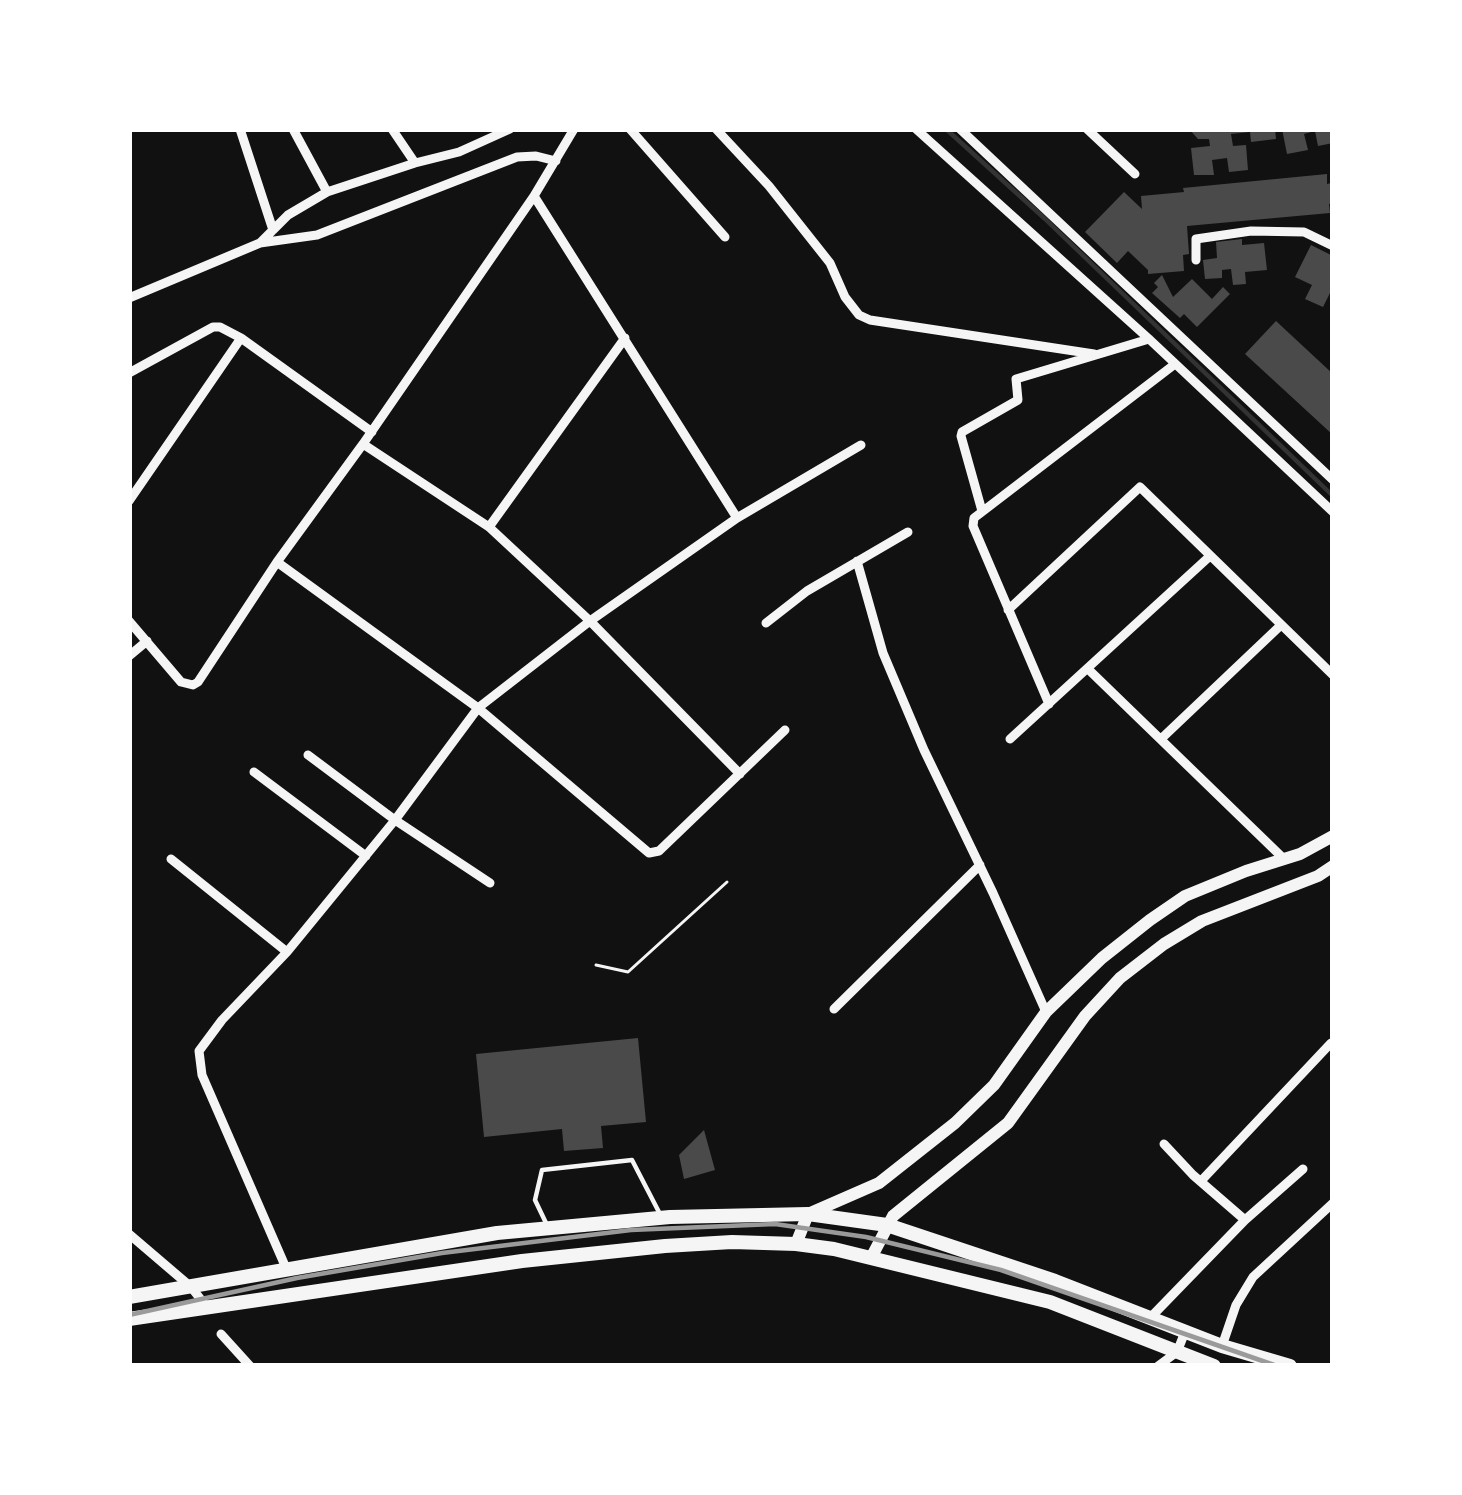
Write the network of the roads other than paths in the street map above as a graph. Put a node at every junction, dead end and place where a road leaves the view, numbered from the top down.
1 (240, 129) edge
2 (293, 129) edge
3 (392, 129) edge
4 (574, 129) edge
5 (630, 129) edge
6 (716, 129) edge
7 (916, 129) edge
8 (961, 129) edge
9 (1087, 129) edge
10 (506, 130) edge
11 (556, 161) junction
12 (415, 163) junction
13 (1136, 174) dead end
14 (327, 192) junction
15 (534, 196) junction
16 (1043, 206) junction
17 (1024, 228) junction
18 (272, 230) junction
19 (725, 237) dead end
20 (260, 243) junction
21 (1333, 246) edge
22 (1196, 260) dead end
23 (129, 298) edge
24 (241, 338) junction
25 (625, 338) junction
26 (1149, 339) junction
27 (1094, 354) junction
28 (1175, 364) junction
29 (129, 373) edge
30 (1226, 379) junction
31 (1210, 397) junction
32 (372, 432) junction
33 (363, 444) junction
34 (861, 445) dead end
35 (1333, 480) edge
36 (129, 501) edge
37 (982, 511) junction
38 (1333, 512) edge
39 (737, 518) junction
40 (489, 527) junction
41 (908, 532) dead end
42 (1210, 556) junction
43 (857, 561) junction
44 (277, 562) junction
45 (1008, 610) junction
46 (129, 621) edge
47 (590, 621) junction
48 (766, 623) dead end
49 (1280, 626) junction
50 (147, 641) junction
51 (129, 656) edge
52 (1088, 669) junction
53 (1333, 675) edge
54 (1048, 704) junction
55 (478, 708) junction
56 (785, 730) dead end
57 (1162, 738) junction
58 (1010, 739) dead end
59 (308, 755) dead end
60 (254, 772) dead end
61 (740, 774) junction
62 (394, 820) junction
63 (1333, 836) edge
64 (367, 856) junction
65 (171, 859) dead end
66 (1284, 859) junction
67 (980, 865) junction
68 (1333, 866) edge
69 (490, 883) dead end
70 (287, 952) junction
71 (834, 1009) dead end
72 (1046, 1012) junction
73 (1331, 1043) edge
74 (1164, 1144) dead end
75 (1303, 1169) dead end
76 (1201, 1181) junction
77 (1333, 1203) edge
78 (808, 1214) junction
79 (662, 1219) junction
80 (1245, 1220) junction
81 (887, 1225) junction
82 (549, 1228) junction
83 (129, 1234) edge
84 (796, 1244) junction
85 (871, 1258) junction
86 (286, 1268) junction
87 (190, 1287) junction
88 (129, 1297) edge
89 (206, 1306) junction
90 (129, 1318) edge
91 (1150, 1318) junction
92 (1186, 1332) junction
93 (220, 1334) dead end
94 (1222, 1346) junction
95 (1177, 1352) junction
96 (250, 1366) edge
97 (1158, 1366) edge
98 (1214, 1366) edge
99 (1290, 1366) edge

1 - 18 street
2 - 14 street
3 - 12 street
4 - 11 street
5 - 19 street
6 - 27 street
7 - 17 street
8 - 16 street
9 - 13 street
10 - 12 street
11 - 15 street
11 - 20 street
12 - 14 street
14 - 18 street
15 - 25 street
15 - 32 street
16 - 17 street
16 - 30 street
17 - 26 street
18 - 20 street
20 - 23 street
21 - 22 street
24 - 29 street
24 - 32 street
24 - 36 street
25 - 39 street
25 - 40 street
26 - 27 street
26 - 28 street
27 - 37 street
28 - 31 street
28 - 37 street
30 - 31 street
30 - 35 street
31 - 38 street
32 - 33 street
33 - 40 street
33 - 44 street
34 - 39 street
37 - 45 street
39 - 47 street
40 - 47 street
41 - 43 street
42 - 45 street
42 - 49 street
42 - 52 street
43 - 48 street
43 - 67 street
44 - 50 street
44 - 55 street
45 - 54 street
46 - 50 street
47 - 55 street
47 - 61 street
49 - 53 street
49 - 57 street
50 - 51 street
52 - 54 street
52 - 57 street
54 - 58 street
55 - 61 street
55 - 62 street
56 - 61 street
57 - 66 street
59 - 62 street
60 - 64 street
62 - 64 street
62 - 69 street
63 - 66 main road
64 - 70 street
65 - 70 street
66 - 72 main road
67 - 71 street
67 - 72 street
68 - 81 main road
70 - 86 street
72 - 78 main road
73 - 76 street
74 - 76 street
75 - 80 street
76 - 80 street
77 - 94 street
78 - 79 main road
78 - 81 main road
78 - 84 main road
79 - 82 main road
79 - 82 lane
80 - 91 street
81 - 85 main road
81 - 91 main road
82 - 86 main road
83 - 87 street
84 - 85 main road
84 - 89 main road
85 - 95 main road
86 - 87 main road
87 - 88 main road
87 - 89 street
89 - 90 main road
91 - 92 main road
92 - 94 main road
92 - 95 street
93 - 96 street
94 - 99 main road
95 - 97 street
95 - 98 main road

